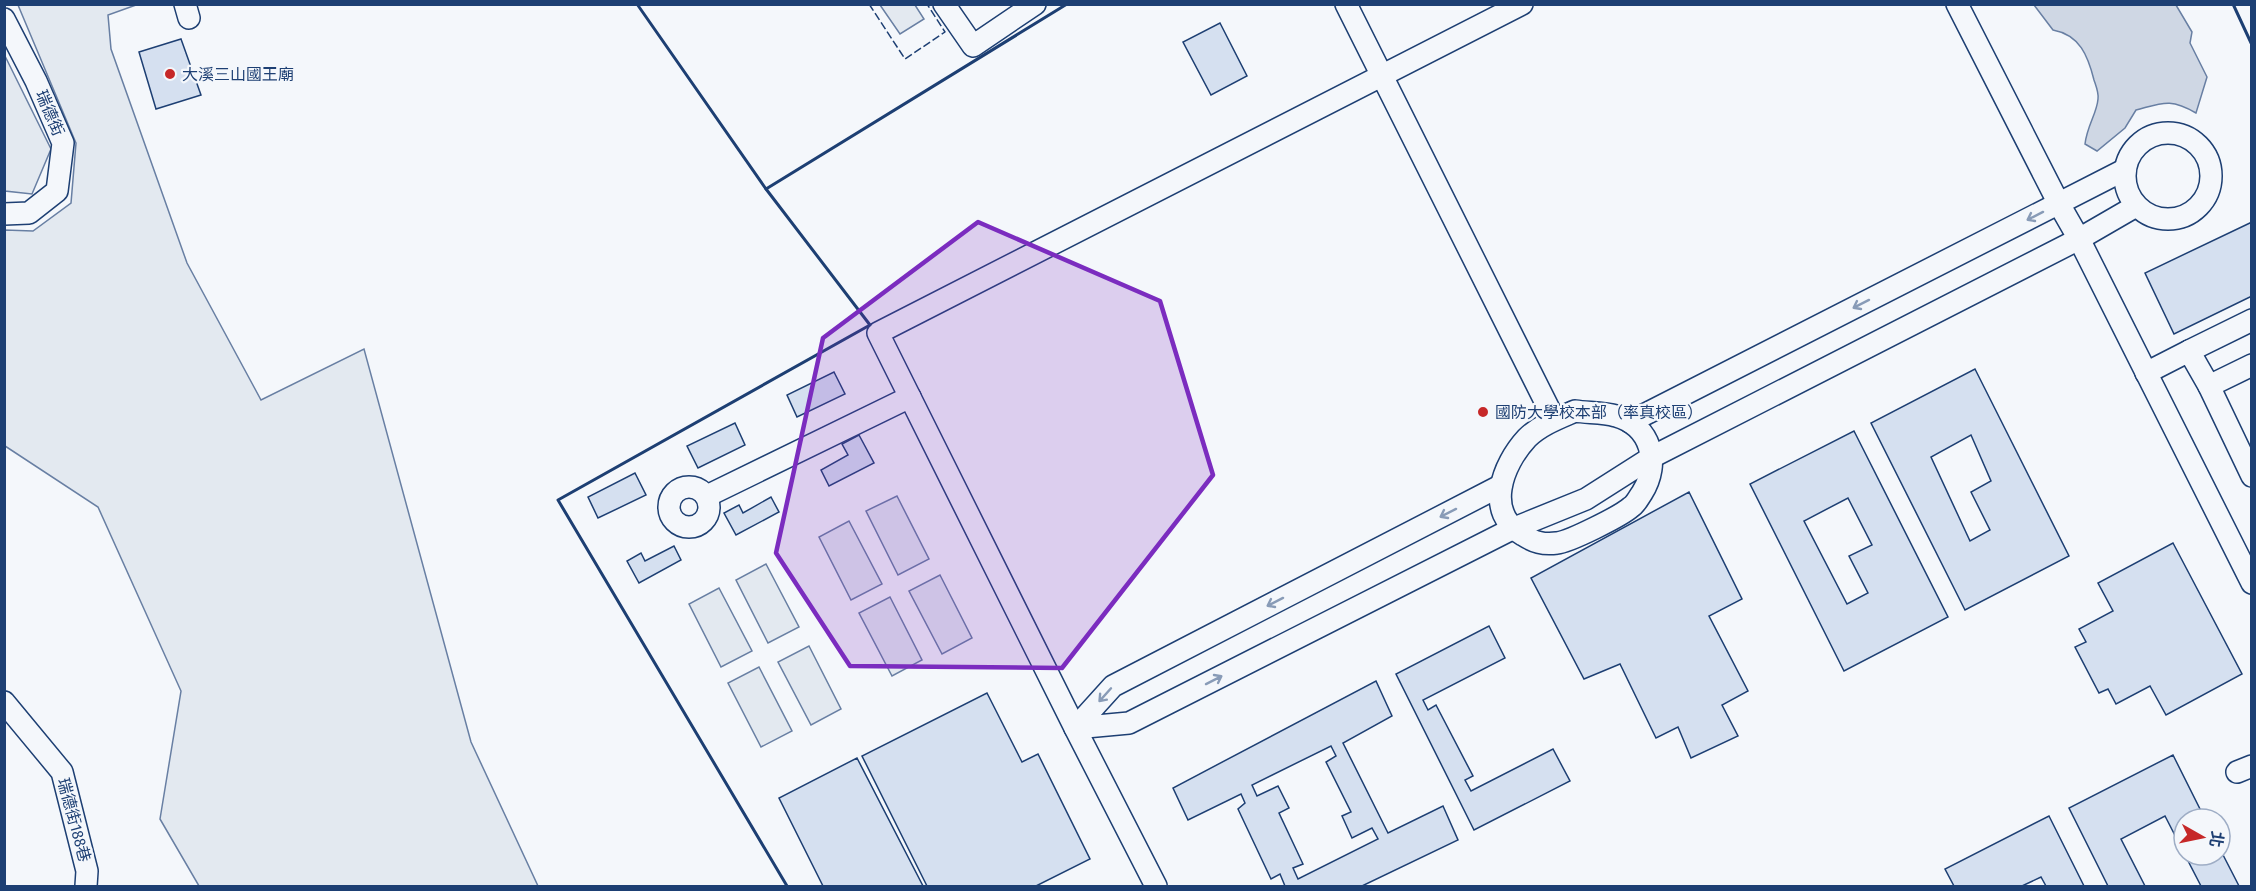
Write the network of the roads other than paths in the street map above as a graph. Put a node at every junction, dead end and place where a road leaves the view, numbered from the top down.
1 (944, 4) edge
2 (1035, 4) edge
3 (1346, 4) edge
4 (1522, 4) edge
5 (1957, 4) edge
6 (4, 19) edge
7 (1382, 76) junction
8 (2124, 170) junction
9 (2059, 204) junction
10 (2136, 206) junction
11 (4, 214) edge
12 (2079, 239) junction
13 (2252, 320) edge
14 (2189, 351) junction
15 (2252, 365) edge
16 (2146, 373) junction
17 (2209, 386) junction
18 (910, 397) junction
19 (1554, 419) junction
20 (1630, 422) junction
21 (1652, 457) junction
22 (2252, 476) edge
23 (1500, 486) junction
24 (707, 496) dead end
25 (1512, 529) junction
26 (2252, 583) edge
27 (4, 702) edge
28 (1075, 728) junction
29 (86, 886) edge
30 (1156, 886) edge

1 - 2 street
3 - 7 street
4 - 7 street
5 - 9 street
6 - 11 street, 瑞德街
7 - 18 street
7 - 19 street
8 - 9 street
8 - 10 street
8 - 10 street
9 - 12 street
9 -> 20 street
10 - 12 street
12 - 16 street
12 - 21 street
13 - 14 street
14 - 16 street
14 - 17 street
15 - 17 street
16 - 26 street
17 - 22 street
18 - 24 street
18 - 28 street
19 - 20 street
19 - 23 street
20 - 21 street
21 - 25 street
21 - 25 street
23 - 25 street
23 -> 28 street
28 -> 25 street
27 - 29 street, 瑞德街188巷
28 - 30 street

